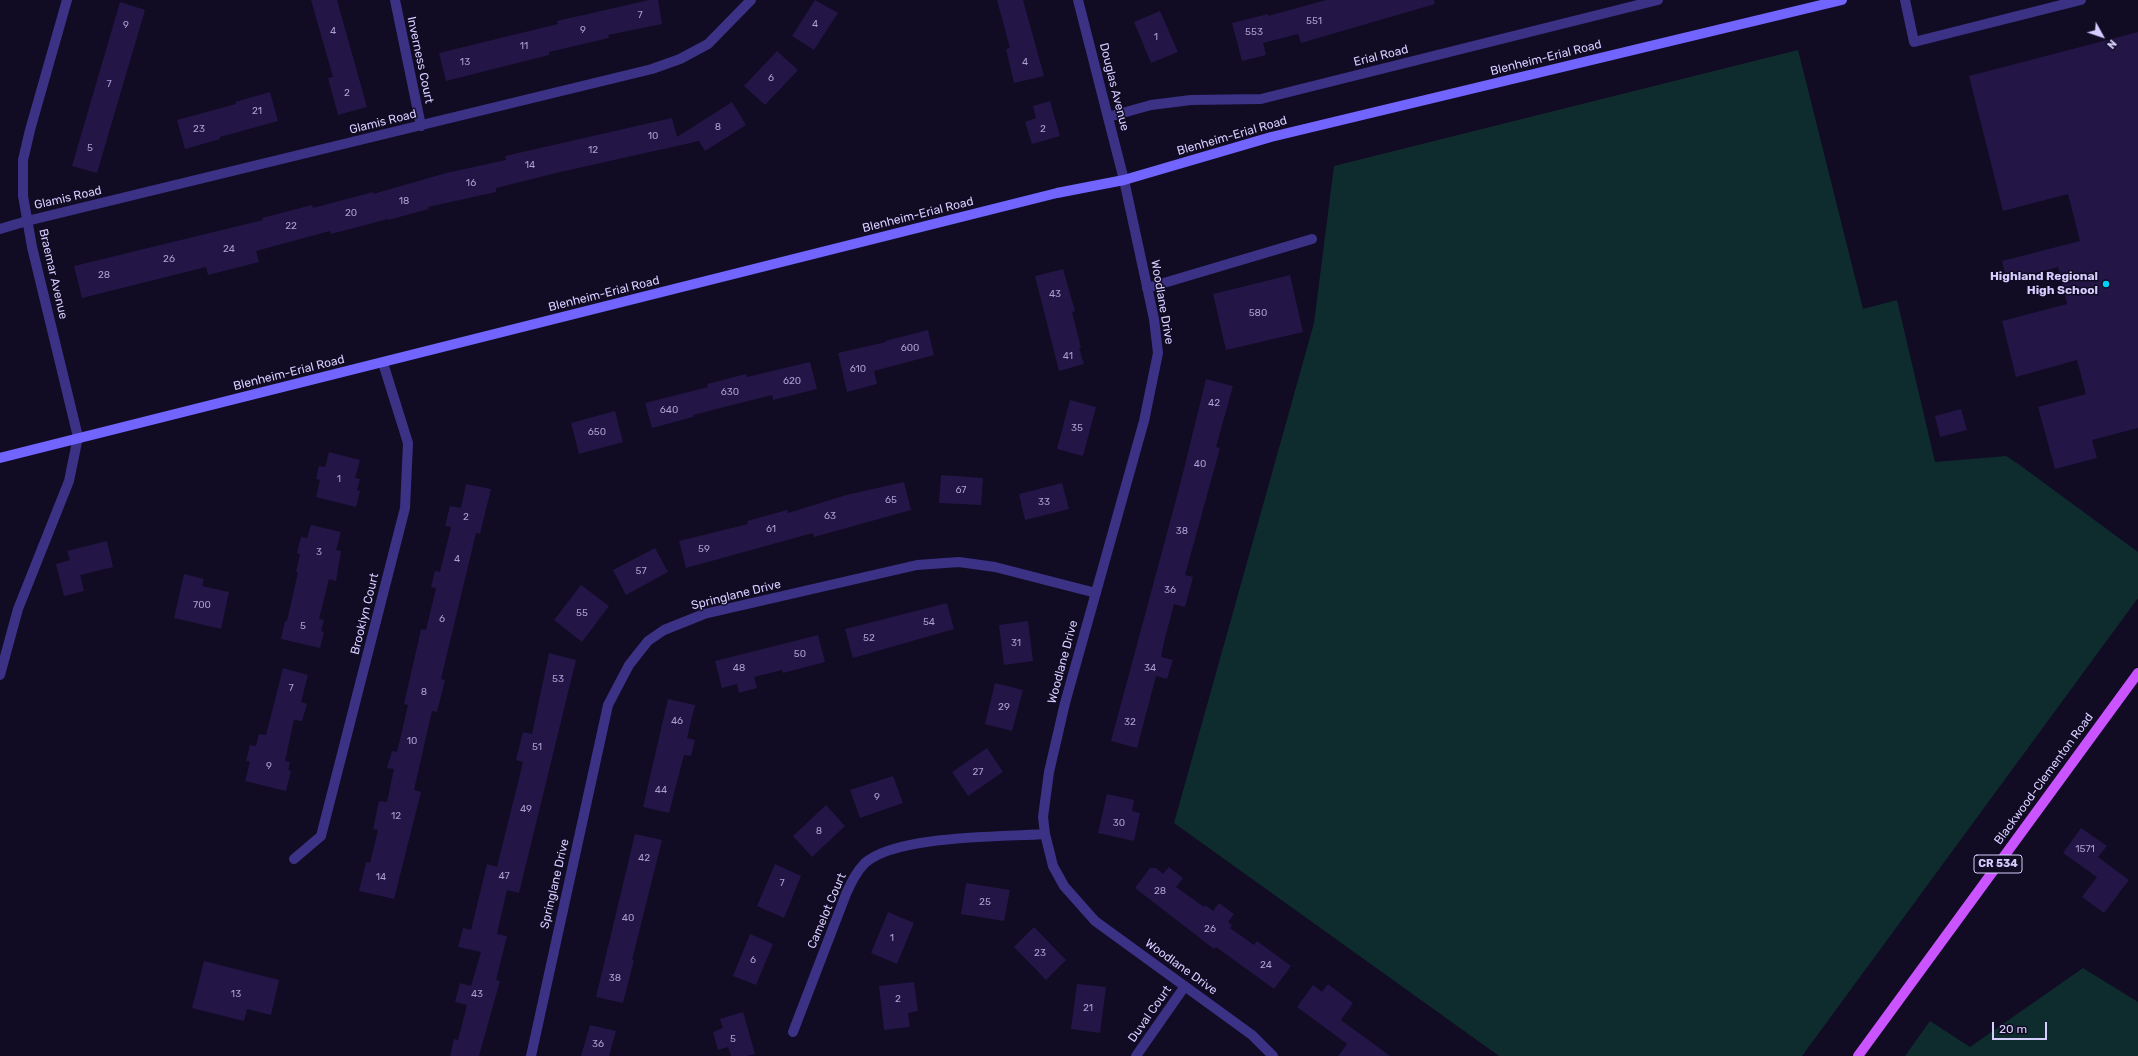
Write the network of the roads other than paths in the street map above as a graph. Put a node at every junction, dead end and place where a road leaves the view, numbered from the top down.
1 (67, 0) edge
2 (395, 0) edge
3 (751, 0) edge
4 (1078, 0) edge
5 (1658, 0) edge
6 (1842, 0) edge
7 (1905, 0) edge
8 (2081, 0) edge
9 (1108, 117) junction
10 (421, 126) junction
11 (1124, 180) junction
12 (27, 221) junction
13 (0, 229) edge
14 (1312, 239) dead end
15 (1147, 288) junction
16 (383, 363) junction
17 (78, 437) junction
18 (0, 458) edge
19 (1096, 593) junction
20 (2138, 672) edge
21 (0, 675) edge
22 (1045, 834) junction
23 (294, 859) dead end
24 (1185, 986) junction
25 (793, 1032) dead end
26 (530, 1056) edge
27 (1136, 1056) edge
28 (1273, 1056) edge
29 (1858, 1056) edge

1 - 12 street, Braemar Avenue
2 - 10 street, Inverness Court
3 - 10 street, Glamis Road
4 - 9 street, Douglas Avenue
5 - 9 street, Erial Road
6 - 11 main road, Blenheim-Erial Road
7 - 8 street
9 - 11 street, Douglas Avenue
10 - 12 street, Glamis Road
11 - 15 street, Woodlane Drive
11 - 16 main road, Blenheim-Erial Road
12 - 13 street, Glamis Road
12 - 17 street, Braemar Avenue
14 - 15 street
15 - 19 street, Woodlane Drive
16 - 17 main road, Blenheim-Erial Road
16 - 23 street, Brooklyn Court
17 - 18 main road, Blenheim-Erial Road
17 - 21 street
19 - 22 street, Woodlane Drive
19 - 26 street, Springlane Drive
20 - 29 main road, Blackwood-Clementon Road / CR 534
22 - 24 street, Woodlane Drive
22 - 25 street, Camelot Court
24 - 27 street, Duval Court
24 - 28 street, Woodlane Drive

